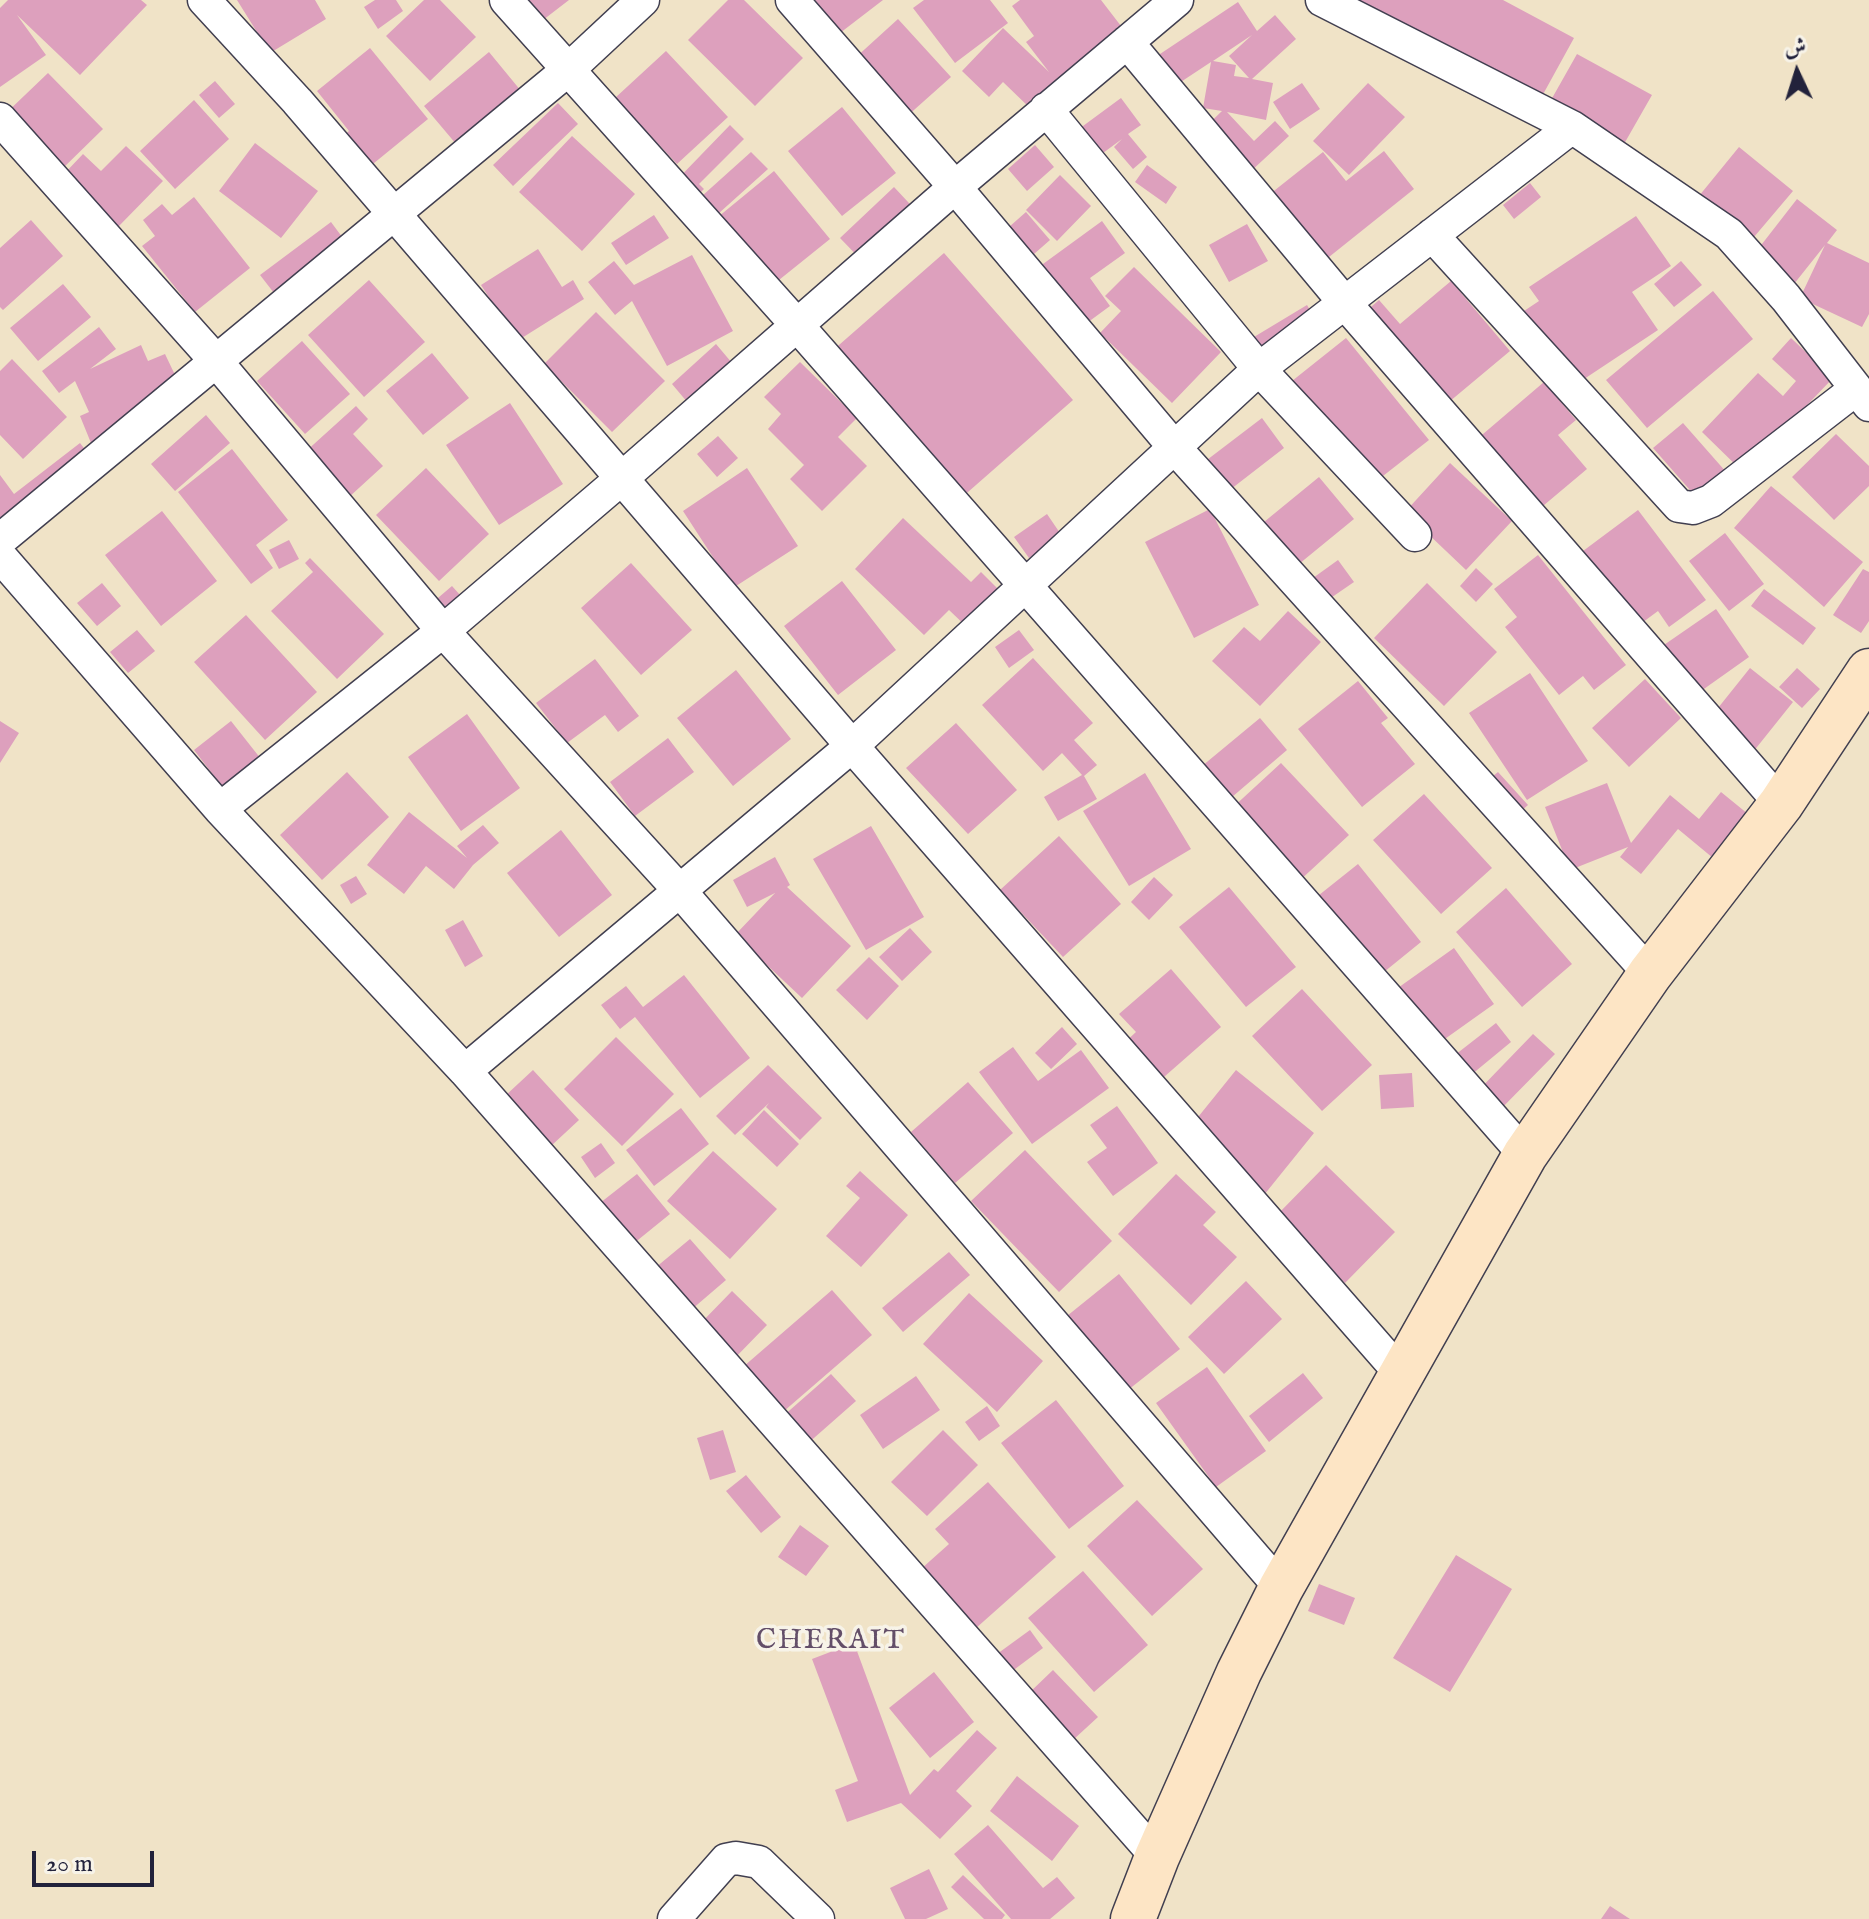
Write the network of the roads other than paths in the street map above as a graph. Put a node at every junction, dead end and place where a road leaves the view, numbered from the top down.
1 (204, 0) edge
2 (506, 0) edge
3 (643, 0) edge
4 (792, 0) edge
5 (1177, 0) edge
6 (1322, 0) edge
7 (1127, 42) junction
8 (569, 69) junction
9 (1046, 109) junction
10 (0, 119) edge
11 (1572, 127) junction
12 (955, 187) junction
13 (392, 215) junction
14 (1432, 235) junction
15 (1344, 302) junction
16 (796, 324) junction
17 (216, 361) junction
18 (1259, 369) junction
19 (1862, 397) edge
20 (1175, 448) junction
21 (621, 479) junction
22 (1415, 535) dead end
23 (0, 540) edge
24 (0, 556) edge
25 (1025, 586) junction
26 (443, 631) junction
27 (1869, 671) edge
28 (852, 746) junction
29 (1781, 804) junction
30 (220, 809) junction
31 (680, 891) junction
32 (1650, 974) junction
33 (465, 1071) junction
34 (1525, 1155) junction
35 (1402, 1375) junction
36 (1281, 1588) junction
37 (1157, 1857) junction
38 (674, 1919) edge
39 (818, 1919) edge
40 (1133, 1919) edge

1 - 13 street
2 - 8 street
3 - 8 street
4 - 12 street
5 - 7 street
6 - 11 street
7 - 9 street
7 - 15 street
8 - 13 street
8 - 16 street
9 - 12 street
9 - 18 street
10 - 17 street
11 - 14 street
11 - 19 street
12 - 16 street
12 - 20 street
13 - 17 street
13 - 21 street
14 - 15 street
14 - 19 street
15 - 18 street
15 - 29 street
16 - 21 street
16 - 25 street
17 - 23 street
17 - 26 street
18 - 20 street
18 - 22 street
20 - 25 street
20 - 32 street
21 - 26 street
21 - 28 street
24 - 30 street
25 - 28 street
25 - 34 street
26 - 30 street
26 - 31 street
27 - 29 main road
28 - 31 street
28 - 35 street
29 - 32 main road
30 - 33 street
31 - 33 street
31 - 36 street
32 - 34 main road
33 - 37 street
34 - 35 main road
35 - 36 main road
36 - 37 main road
37 - 40 main road
38 - 39 street

